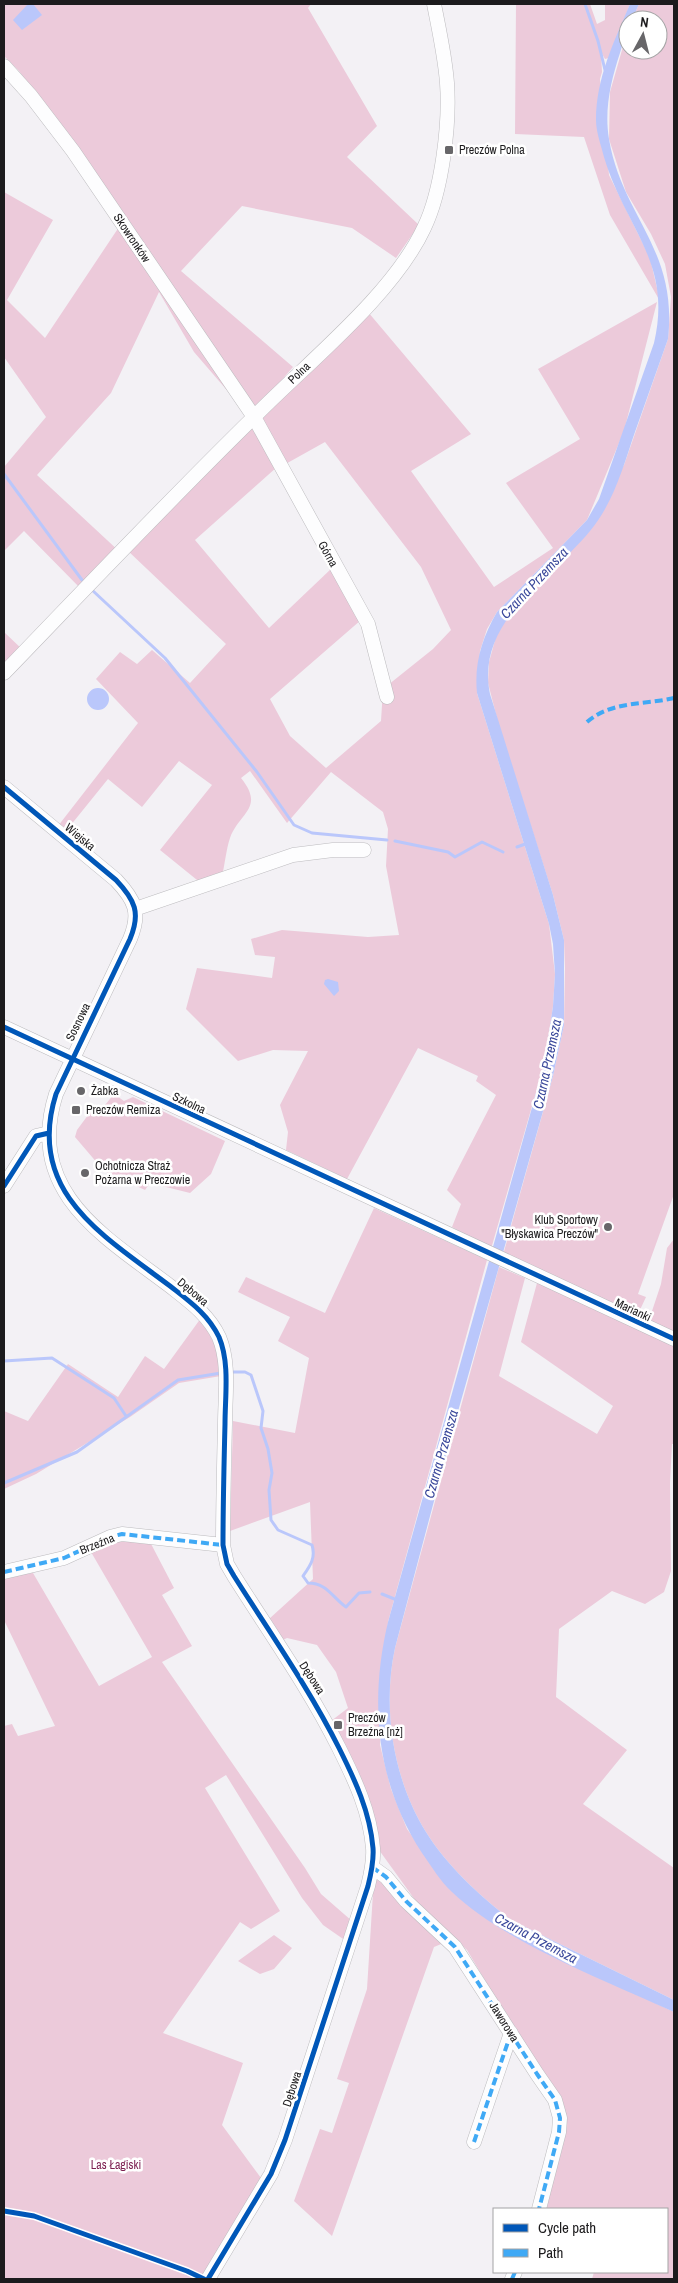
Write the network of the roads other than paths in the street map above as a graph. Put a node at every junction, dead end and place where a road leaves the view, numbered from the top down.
1 (434, 4) edge
2 (4, 66) edge
3 (254, 417) junction
4 (4, 673) edge
5 (386, 697) dead end
6 (4, 787) edge
7 (364, 850) dead end
8 (135, 909) junction
9 (4, 1027) edge
10 (71, 1060) junction
11 (49, 1133) junction
12 (4, 1186) edge
13 (556, 1286) joint
14 (674, 1339) edge
15 (222, 1545) junction
16 (4, 1572) edge
17 (372, 1867) junction
18 (511, 2033) junction
19 (474, 2142) dead end
20 (539, 2208) edge
21 (208, 2279) edge

1 - 3 street, Polna
2 - 3 street, Skowronków
3 - 4 street, Polna
3 - 5 street, Górna
6 - 8 street, Wiejska
7 - 8 street
8 - 10 street, Sosnowa
9 - 10 street, Szkolna
10 - 11 street, Sosnowa
10 - 13 street, Szkolna
11 - 12 street
11 - 15 street, Dębowa
13 - 14 street, Marianki
15 - 16 street, Brzeźna
15 - 17 street, Dębowa
17 - 18 street, Jaworowa
17 - 21 street, Dębowa
18 - 19 street
18 - 20 street, Jaworowa

